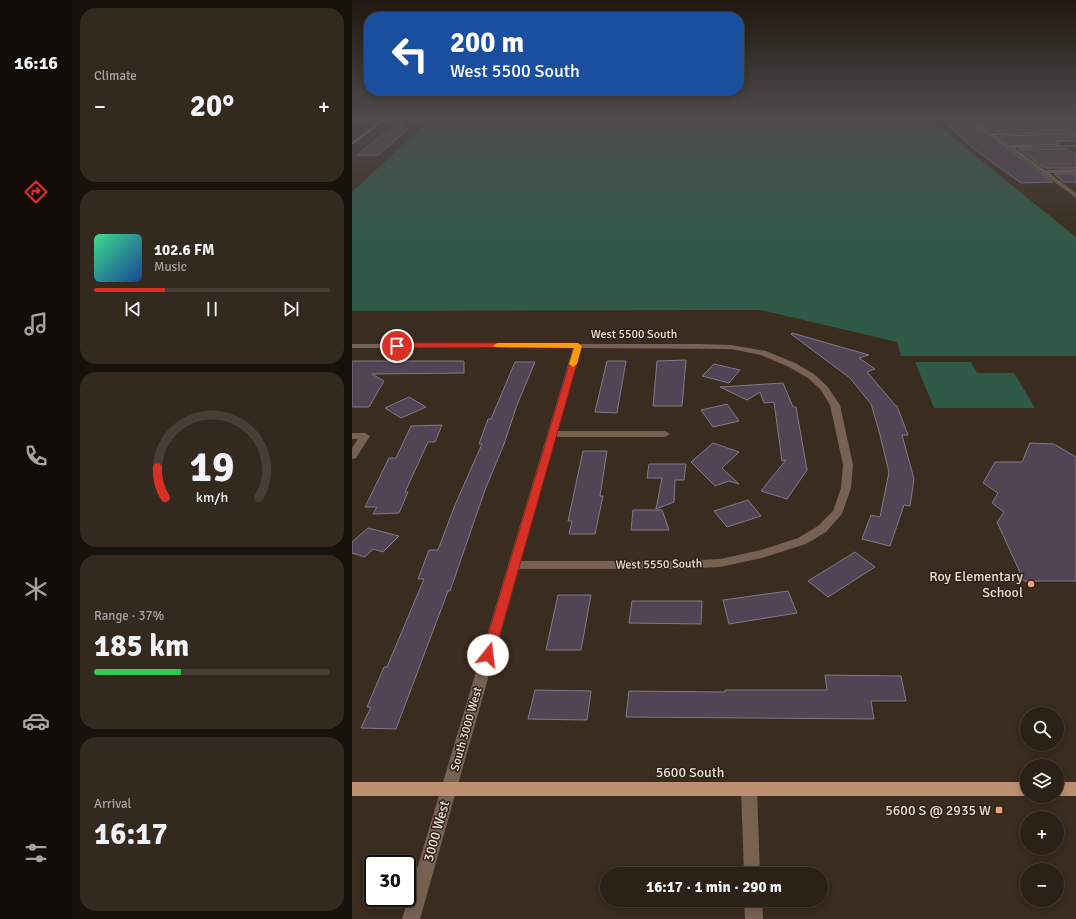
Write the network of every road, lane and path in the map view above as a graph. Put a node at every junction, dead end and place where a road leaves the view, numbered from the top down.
1 (1028, 160) edge
2 (1076, 171) edge
3 (1044, 172) junction
4 (1076, 196) edge
5 (352, 346) edge
6 (578, 346) junction
7 (552, 434) junction
8 (665, 434) dead end
9 (352, 436) edge
10 (352, 456) edge
11 (802, 541) joint
12 (514, 565) junction
13 (352, 789) edge
14 (448, 789) junction
15 (749, 789) junction
16 (1020, 789) edge
17 (1064, 789) edge
18 (1076, 789) edge
19 (752, 867) edge
20 (753, 907) edge
21 (411, 919) edge
22 (754, 919) edge

1 - 3 street
2 - 3 street
3 - 4 street
5 - 6 street, West 5500 South
6 - 7 street, South 3000 West
6 - 11 street, West 5500 South
7 - 8 street
7 - 12 street, South 3000 West
9 - 10 street
11 - 12 street, West 5550 South
12 - 14 street, South 3000 West
13 - 14 main road, 5600 South
14 - 15 main road, 5600 South
14 - 21 street, 3000 West
15 - 16 main road, 5600 South
15 - 19 street
17 - 18 main road
20 - 22 street

